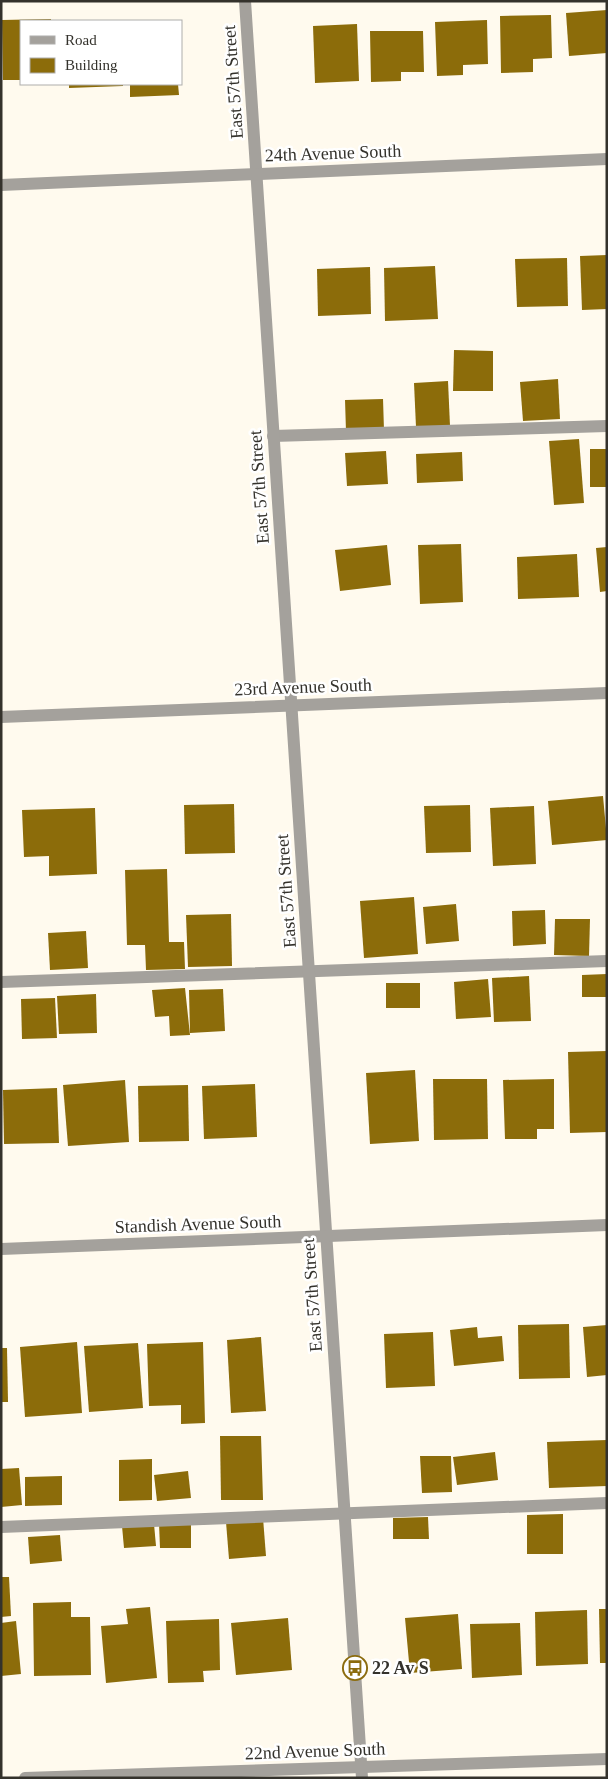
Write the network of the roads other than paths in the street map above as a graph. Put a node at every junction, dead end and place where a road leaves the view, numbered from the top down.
1 (245, 1) edge
2 (607, 159) edge
3 (256, 174) junction
4 (1, 185) edge
5 (607, 426) edge
6 (273, 436) junction
7 (607, 693) edge
8 (291, 704) junction
9 (1, 717) edge
10 (607, 961) edge
11 (308, 970) junction
12 (1, 982) edge
13 (607, 1226) edge
14 (326, 1237) junction
15 (1, 1250) edge
16 (607, 1503) edge
17 (344, 1513) junction
18 (1, 1527) edge
19 (607, 1759) edge
20 (361, 1772) edge
21 (24, 1778) edge

1 - 3 street, East 57th Street
2 - 3 street, 24th Avenue South
3 - 4 street, 24th Avenue South
3 - 6 street, East 57th Street
5 - 6 street
6 - 8 street, East 57th Street
7 - 8 street, 23rd Avenue South
8 - 9 street, 23rd Avenue South
8 - 11 street, East 57th Street
10 - 11 street
11 - 12 street
11 - 14 street, East 57th Street
13 - 14 street, Standish Avenue South
14 - 15 street, Standish Avenue South
14 - 17 street, East 57th Street
16 - 17 street
17 - 18 street
17 - 20 street, East 57th Street
19 - 20 street, 22nd Avenue South
20 - 21 street, 22nd Avenue South

